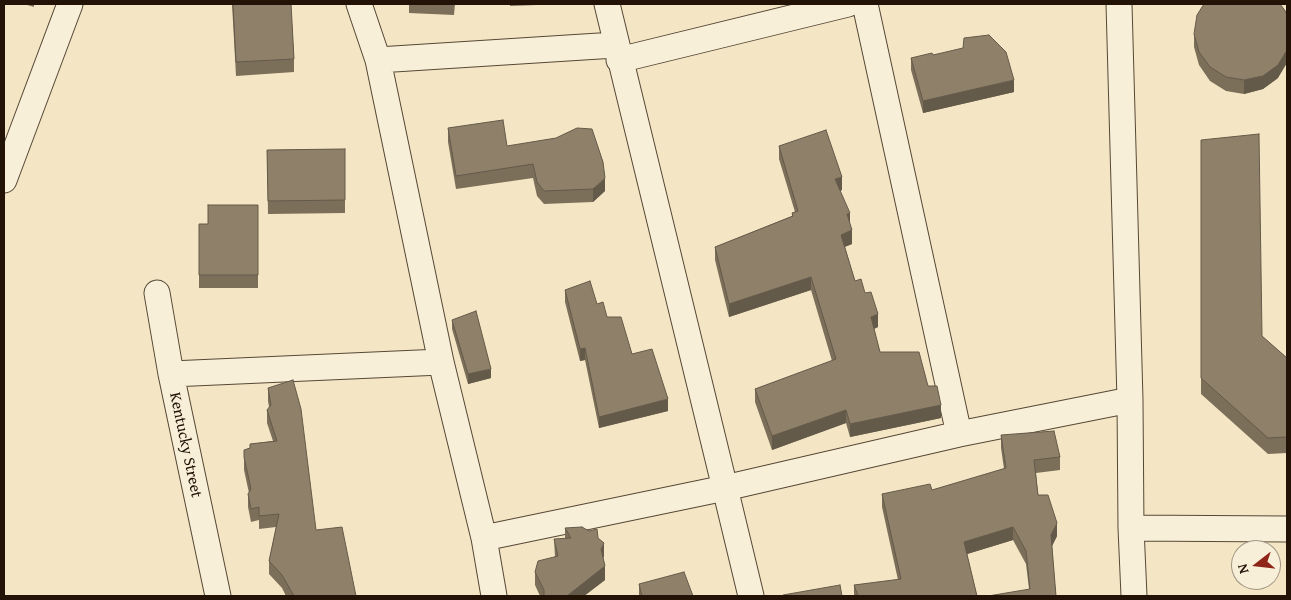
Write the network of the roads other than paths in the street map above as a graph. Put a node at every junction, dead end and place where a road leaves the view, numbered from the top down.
1 (70, 4) edge
2 (359, 4) edge
3 (607, 4) edge
4 (848, 4) edge
5 (865, 4) edge
6 (1119, 4) edge
7 (617, 52) junction
8 (378, 60) junction
9 (4, 180) edge
10 (157, 293) dead end
11 (441, 362) junction
12 (170, 374) junction
13 (1130, 400) junction
14 (960, 434) junction
15 (725, 488) junction
16 (1131, 528) junction
17 (1287, 529) edge
18 (484, 538) junction
19 (214, 595) edge
20 (494, 596) edge
21 (751, 596) edge
22 (1134, 596) edge

1 - 9 street
2 - 8 street
3 - 7 street
4 - 7 street
5 - 14 street
6 - 13 street
7 - 8 street
7 - 15 street
8 - 11 street
10 - 12 street, Kentucky Street
11 - 12 street
11 - 18 street
12 - 19 street, Kentucky Street
13 - 14 street
13 - 16 street
14 - 15 street
15 - 18 street
15 - 21 street
16 - 17 street
16 - 22 street
18 - 20 street

